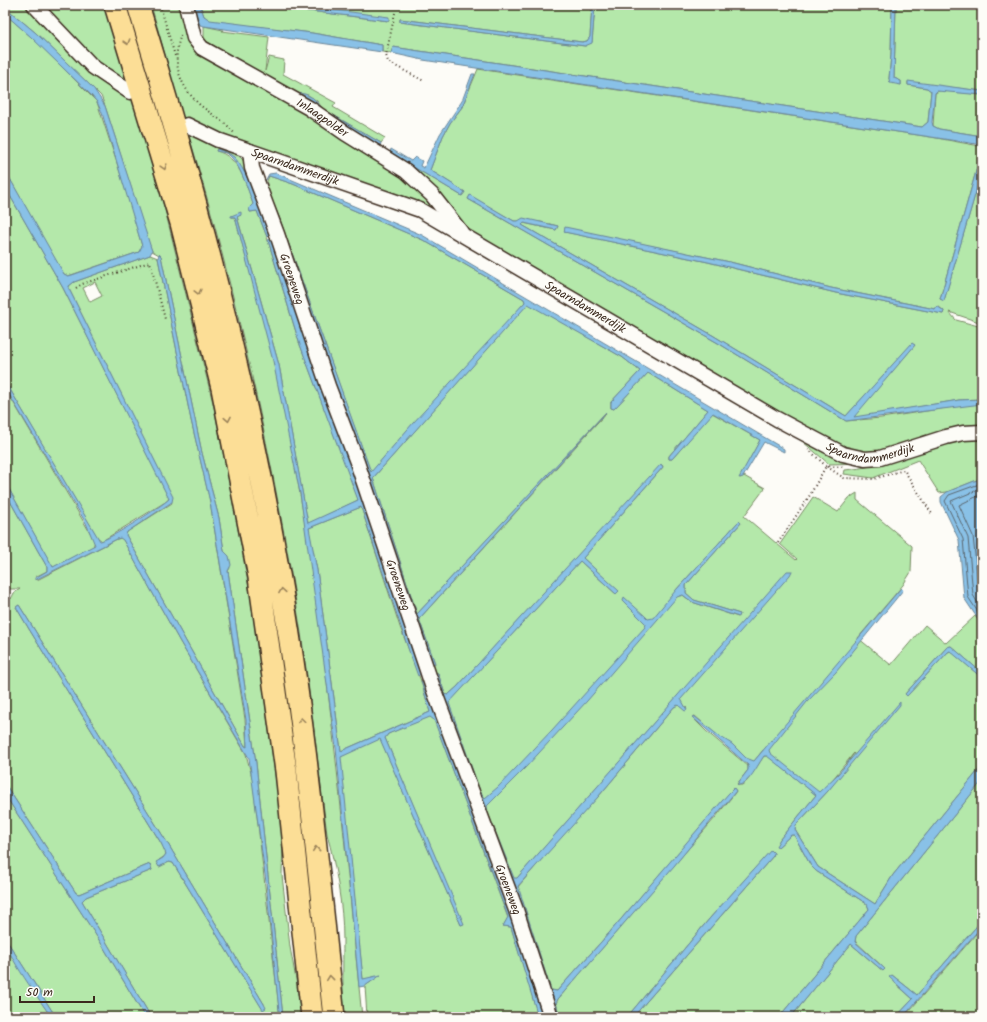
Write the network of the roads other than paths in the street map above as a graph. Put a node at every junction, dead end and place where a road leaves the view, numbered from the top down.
1 (34, 5) edge
2 (115, 5) edge
3 (138, 5) edge
4 (186, 5) edge
5 (130, 92) dead end
6 (186, 125) dead end
7 (244, 149) junction
8 (463, 236) junction
9 (982, 432) edge
10 (312, 1017) edge
11 (334, 1017) edge
12 (551, 1017) edge

1 - 5 street
2 -> 10 highway
11 -> 3 highway
4 - 8 street, Inlaagpolder
6 - 7 street, Spaarndammerdijk
7 - 8 street, Spaarndammerdijk
7 - 12 street, Groeneweg
8 - 9 street, Spaarndammerdijk

